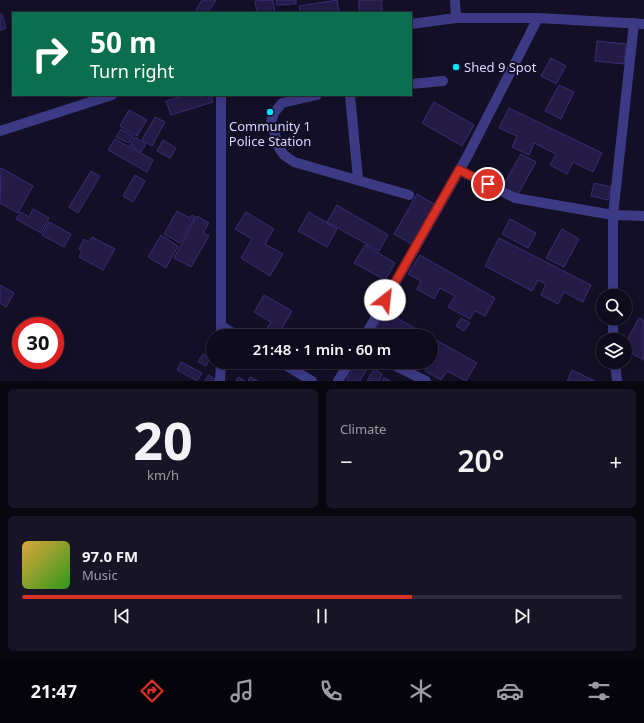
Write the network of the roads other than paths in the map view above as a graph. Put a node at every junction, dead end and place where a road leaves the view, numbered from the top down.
1 (455, 0) edge
2 (456, 18) junction
3 (538, 18) junction
4 (412, 24) edge
5 (639, 24) edge
6 (443, 81) dead end
7 (412, 84) edge
8 (109, 96) edge
9 (221, 96) edge
10 (312, 96) edge
11 (350, 96) edge
12 (0, 131) edge
13 (459, 170) junction
14 (358, 179) junction
15 (409, 195) dead end
16 (613, 215) junction
17 (644, 216) edge
18 (613, 289) edge
19 (221, 329) edge
20 (369, 329) edge
21 (221, 369) edge
22 (292, 369) edge
23 (346, 369) edge
24 (402, 369) edge
25 (616, 369) edge
26 (220, 381) edge
27 (312, 381) edge
28 (338, 381) edge
29 (426, 381) edge
30 (618, 381) edge

1 - 2 street
2 - 3 street
2 - 4 street
3 - 5 street
3 - 13 street
5 - 16 street
6 - 7 street
8 - 12 street
9 - 19 street
10 - 14 street
11 - 14 street
13 - 16 street
13 - 20 street
14 - 15 street
16 - 17 street
16 - 18 street
21 - 26 street
22 - 27 street
23 - 28 street
24 - 29 street
25 - 30 street

